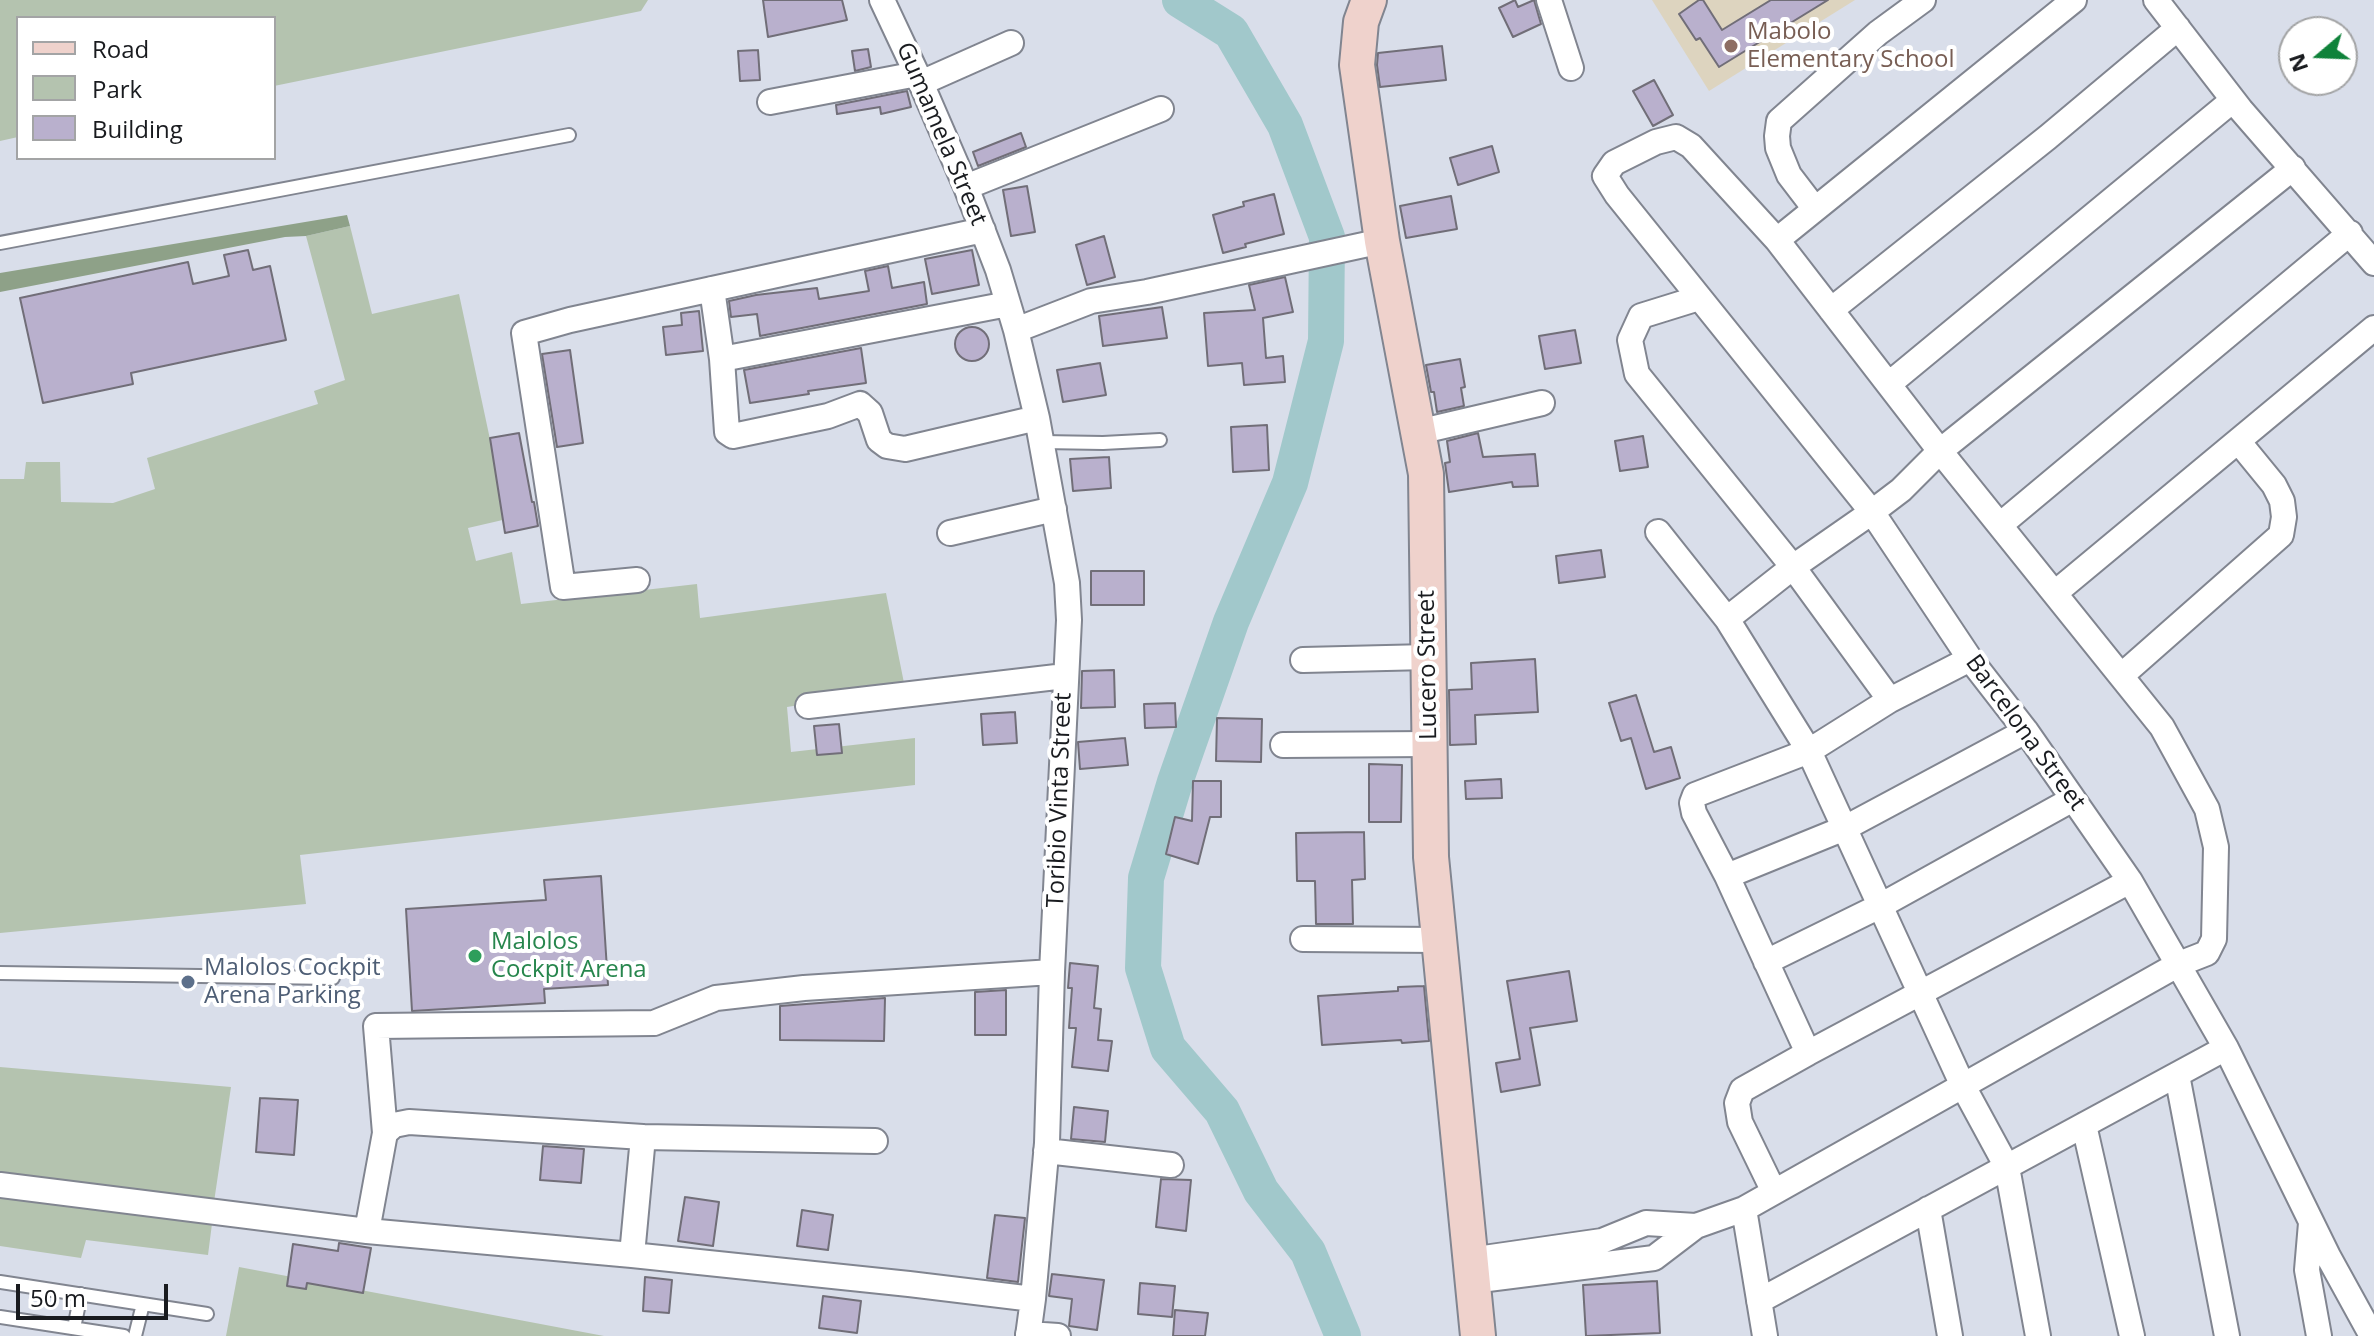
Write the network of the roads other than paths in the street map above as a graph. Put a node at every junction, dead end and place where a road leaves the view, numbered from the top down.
1 (882, 0) edge
2 (1369, 0) edge
3 (1549, 0) edge
4 (1923, 0) edge
5 (2074, 0) edge
6 (2156, 0) edge
7 (2178, 28) junction
8 (1011, 43) dead end
9 (1571, 68) dead end
10 (919, 78) junction
11 (2233, 100) junction
12 (770, 102) dead end
13 (1161, 109) dead end
14 (569, 135) dead end
15 (2293, 168) junction
16 (966, 187) junction
17 (1815, 209) junction
18 (983, 230) junction
19 (2350, 233) junction
20 (1777, 240) junction
21 (1382, 241) junction
22 (0, 243) edge
23 (2374, 263) edge
24 (998, 270) joint
25 (712, 289) junction
26 (1699, 298) junction
27 (1008, 304) junction
28 (1831, 310) junction
29 (2374, 328) edge
30 (1016, 330) junction
31 (722, 359) junction
32 (1889, 384) junction
33 (1542, 403) dead end
34 (1037, 418) junction
35 (1418, 432) junction
36 (1160, 440) dead end
37 (2238, 441) junction
38 (1042, 442) junction
39 (1940, 451) junction
40 (1054, 509) junction
41 (1872, 512) junction
42 (2000, 525) junction
43 (1658, 532) dead end
44 (950, 533) dead end
45 (1793, 567) junction
46 (637, 580) dead end
47 (2055, 593) junction
48 (1727, 619) junction
49 (1428, 657) junction
50 (1970, 659) junction
51 (1303, 660) dead end
52 (1065, 676) junction
53 (2121, 676) junction
54 (1890, 700) junction
55 (808, 706) dead end
56 (2026, 731) junction
57 (1429, 744) junction
58 (1283, 745) dead end
59 (1809, 751) junction
60 (2073, 799) junction
61 (1845, 828) junction
62 (1727, 876) junction
63 (2130, 881) junction
64 (1880, 906) junction
65 (1303, 939) dead end
66 (1439, 940) junction
67 (1766, 962) junction
68 (2179, 964) junction
69 (1052, 972) junction
70 (0, 973) edge
71 (333, 978) dead end
72 (1920, 993) junction
73 (2226, 1048) junction
74 (1808, 1053) junction
75 (2177, 1075) junction
76 (1963, 1086) junction
77 (2084, 1125) junction
78 (385, 1133) junction
79 (643, 1137) junction
80 (875, 1141) dead end
81 (1046, 1151) junction
82 (1171, 1165) dead end
83 (2007, 1167) junction
84 (0, 1185) edge
85 (1774, 1192) junction
86 (1744, 1209) junction
87 (1928, 1209) junction
88 (2312, 1221) junction
89 (1696, 1226) junction
90 (367, 1231) junction
91 (1625, 1233) junction
92 (632, 1255) junction
93 (1631, 1261) junction
94 (1471, 1270) junction
95 (0, 1282) edge
96 (81, 1294) junction
97 (1033, 1299) junction
98 (1759, 1301) junction
99 (143, 1304) junction
100 (207, 1314) dead end
101 (0, 1317) edge
102 (74, 1328) junction
103 (1028, 1335) edge
104 (124, 1336) edge
105 (135, 1336) edge
106 (1058, 1336) edge
107 (1478, 1336) edge
108 (1765, 1336) edge
109 (1950, 1336) edge
110 (2038, 1336) edge
111 (2132, 1336) edge
112 (2227, 1336) edge
113 (2319, 1336) edge
114 (2372, 1336) edge

1 - 10 street, Gumamela Street
2 - 21 street, Lucero Street
3 - 9 street
4 - 17 street
5 - 17 street
6 - 7 street
7 - 11 street
7 - 28 street
8 - 10 street
10 - 12 street
10 - 16 street, Gumamela Street
11 - 15 street
11 - 32 street
13 - 16 street
14 - 22 lane
15 - 19 street
15 - 39 street
16 - 18 street, Gumamela Street
17 - 20 street
18 - 24 street, Gumamela Street
18 - 25 street
19 - 23 street
19 - 42 street
20 - 26 street, Barcelona Street
20 - 28 street
21 - 30 street
21 - 35 street, Lucero Street
24 - 27 street, Toribio Vinta Street
25 - 31 street
25 - 46 street
26 - 41 street, Barcelona Street
26 - 45 street
27 - 30 street, Toribio Vinta Street
27 - 31 street
28 - 32 street
29 - 37 street
30 - 34 street, Toribio Vinta Street
31 - 34 street
32 - 39 street
33 - 35 street
34 - 38 street, Toribio Vinta Street
35 - 49 street, Lucero Street
36 - 38 lane
37 - 47 street
37 - 53 street
38 - 40 street, Toribio Vinta Street
39 - 41 street
39 - 42 street
40 - 44 street
40 - 52 street, Toribio Vinta Street
41 - 45 street
41 - 50 street, Barcelona Street
42 - 47 street
43 - 48 street
45 - 48 street
45 - 54 street
47 - 53 street
48 - 59 street
49 - 51 street
49 - 57 street, Lucero Street
50 - 54 street
50 - 56 street, Barcelona Street
52 - 55 street
52 - 69 street, Toribio Vinta Street
53 - 68 street
54 - 59 street
56 - 60 street, Barcelona Street
56 - 61 street
57 - 58 street
57 - 66 street, Lucero Street
59 - 61 street
59 - 62 street
60 - 63 street, Barcelona Street
60 - 64 street
61 - 62 street
61 - 64 street
62 - 67 street
63 - 68 street, Barcelona Street
63 - 72 street
64 - 67 street
64 - 72 street
65 - 66 street
66 - 94 street, Lucero Street
67 - 74 street
68 - 73 street, Barcelona Street
68 - 76 street
69 - 78 street
69 - 81 street, Toribio Vinta Street
70 - 71 lane
72 - 74 street
72 - 76 street
73 - 75 street
73 - 88 street, Barcelona Street
74 - 85 street
75 - 77 street
75 - 112 street
76 - 83 street
76 - 85 street
77 - 83 street
77 - 111 street
78 - 79 street
78 - 90 street
79 - 80 street
79 - 92 street
81 - 82 street
81 - 97 street, Toribio Vinta Street
83 - 87 street
83 - 110 street
84 - 90 street
85 - 86 street
86 - 89 street
86 - 98 street
87 - 98 street
87 - 109 street
88 - 113 street
88 - 114 street, Barcelona Street
89 - 91 street
89 - 93 street
90 - 92 street
91 - 93 street
91 - 94 street
92 - 97 street
93 - 94 street
94 - 107 street, Lucero Street
95 - 96 lane
96 - 99 lane
96 - 102 lane
97 - 103 street, Toribio Vinta Street
98 - 108 street
99 - 100 lane
99 - 105 lane
101 - 102 lane
102 - 104 lane
103 - 106 street

